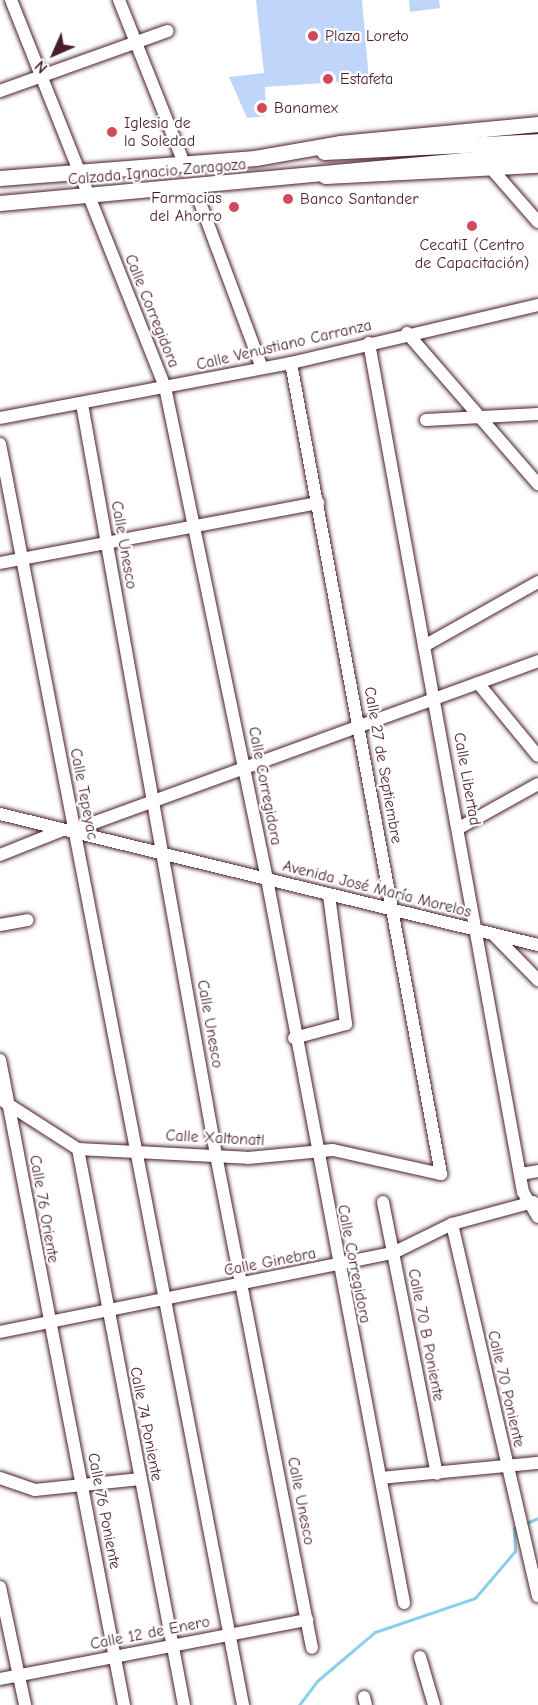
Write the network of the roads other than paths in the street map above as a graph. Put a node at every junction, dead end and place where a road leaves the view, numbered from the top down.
1 (11, 0) edge
2 (119, 0) edge
3 (168, 31) dead end
4 (136, 42) junction
5 (41, 75) junction
6 (0, 91) edge
7 (538, 124) edge
8 (538, 141) edge
9 (312, 152) junction
10 (538, 153) edge
11 (410, 156) junction
12 (184, 162) junction
13 (538, 165) edge
14 (490, 168) junction
15 (79, 171) junction
16 (316, 175) junction
17 (0, 178) edge
18 (195, 189) junction
19 (87, 196) junction
20 (0, 203) edge
21 (538, 222) edge
22 (538, 305) edge
23 (407, 333) junction
24 (369, 343) junction
25 (291, 363) junction
26 (262, 369) junction
27 (165, 387) junction
28 (82, 404) junction
29 (538, 414) edge
30 (478, 416) junction
31 (0, 418) edge
32 (426, 420) dead end
33 (0, 444) edge
34 (538, 484) edge
35 (318, 503) junction
36 (195, 527) junction
37 (106, 544) junction
38 (23, 559) junction
39 (0, 563) edge
40 (538, 582) edge
41 (424, 645) junction
42 (538, 661) edge
43 (478, 683) junction
44 (436, 699) junction
45 (360, 726) junction
46 (538, 756) edge
47 (245, 766) junction
48 (538, 784) edge
49 (154, 798) junction
50 (0, 814) edge
51 (459, 828) junction
52 (74, 830) junction
53 (60, 831) junction
54 (0, 855) edge
55 (165, 857) junction
56 (267, 879) junction
57 (329, 894) junction
58 (390, 909) junction
59 (28, 920) dead end
60 (0, 926) edge
61 (477, 932) junction
62 (495, 936) junction
63 (538, 945) edge
64 (538, 980) edge
65 (294, 1038) junction
66 (0, 1060) edge
67 (4, 1100) edge
68 (78, 1149) junction
69 (135, 1149) junction
70 (315, 1151) junction
71 (216, 1155) junction
72 (538, 1171) edge
73 (441, 1174) joint
74 (521, 1174) junction
75 (383, 1202) dead end
76 (533, 1202) edge
77 (538, 1217) edge
78 (452, 1224) junction
79 (393, 1253) junction
80 (338, 1266) junction
81 (242, 1284) junction
82 (164, 1299) junction
83 (107, 1312) junction
84 (48, 1323) junction
85 (0, 1332) edge
86 (538, 1463) edge
87 (507, 1465) junction
88 (437, 1474) junction
89 (0, 1478) edge
90 (381, 1478) junction
91 (140, 1479) junction
92 (82, 1486) junction
93 (0, 1587) edge
94 (538, 1596) edge
95 (404, 1603) dead end
96 (307, 1620) junction
97 (227, 1635) junction
98 (173, 1646) junction
99 (312, 1648) dead end
100 (116, 1657) junction
101 (420, 1657) dead end
102 (20, 1675) junction
103 (0, 1679) edge
104 (25, 1705) edge
105 (124, 1705) edge
106 (184, 1705) edge
107 (243, 1705) edge
108 (434, 1705) edge

1 - 5 street, Calle Corregidora
2 - 4 street
3 - 4 street
4 - 5 street
4 - 12 street
5 - 6 street
5 - 15 street, Calle Corregidora
7 - 9 main road, Calzada Ignacio Zaragoza
8 - 11 main road, Calzada Ignacio Zaragoza
9 - 11 main road, Calzada Ignacio Zaragoza
9 - 12 main road, Calzada Ignacio Zaragoza
10 - 11 main road, Calzada Ignacio Zaragoza
11 - 16 main road, Calzada Ignacio Zaragoza
12 - 15 main road, Calzada Ignacio Zaragoza
13 - 14 main road, Calzada Ignacio Zaragoza
14 - 16 main road, Calzada Ignacio Zaragoza
14 - 21 street
15 - 17 main road, Calzada Ignacio Zaragoza
15 - 19 street, Calle Corregidora
16 - 18 main road, Calzada Ignacio Zaragoza
18 - 19 main road, Calzada Ignacio Zaragoza
18 - 26 street
19 - 20 main road, Calzada Ignacio Zaragoza
19 - 27 street, Calle Corregidora
22 - 23 street, Calle Venustiano Carranza
23 - 24 street, Calle Venustiano Carranza
23 - 30 street
24 - 25 street, Calle Venustiano Carranza
24 - 41 street, Calle Libertad
25 - 26 street, Calle Venustiano Carranza
25 - 35 street, Calle 27 de Septiembre
26 - 27 street, Calle Venustiano Carranza
27 - 28 street, Calle Venustiano Carranza
27 - 36 street, Calle Corregidora
28 - 31 street, Calle Venustiano Carranza
28 - 37 street, Calle Unesco
29 - 30 street
30 - 32 street
30 - 34 street
33 - 38 street, Calle Tepeyac
35 - 36 street
35 - 45 street, Calle 27 de Septiembre
36 - 37 street
36 - 47 street, Calle Corregidora
37 - 38 street
37 - 49 street, Calle Unesco
38 - 39 street
38 - 52 street, Calle Tepeyac
40 - 41 street
41 - 44 street, Calle Libertad
42 - 43 street
43 - 44 street
43 - 46 street
44 - 45 street
44 - 51 street, Calle Libertad
45 - 47 street
45 - 58 street, Calle 27 de Septiembre
47 - 49 street
47 - 56 street, Calle Corregidora
48 - 51 street
49 - 52 street
49 - 55 street, Calle Unesco
50 - 53 street, Avenida José María Morelos
51 - 61 street, Calle Libertad
52 - 53 street, Avenida José María Morelos
52 - 55 street, Avenida José María Morelos
52 - 69 street, Calle Tepeyac
53 - 54 street
55 - 56 street, Avenida José María Morelos
55 - 71 street, Calle Unesco
56 - 57 street, Avenida José María Morelos
56 - 65 street, Calle Corregidora
57 - 58 street, Avenida José María Morelos
57 - 65 street
58 - 61 street, Avenida José María Morelos
58 - 73 street, Calle 27 de Septiembre
59 - 60 street
61 - 62 street, Avenida José María Morelos
61 - 74 street, Calle Libertad
62 - 63 street, Avenida José María Morelos
62 - 64 street
65 - 70 street, Calle Corregidora
66 - 67 street, Calle 76 Oriente
67 - 68 street
67 - 84 street, Calle 76 Oriente
68 - 69 street, Calle Xaltonatl
68 - 83 street, Calle 74 Poniente
69 - 71 street, Calle Xaltonatl
69 - 82 street, Calle Tepeyac
70 - 71 street, Calle Xaltonatl
70 - 73 street, Calle Xaltonatl
70 - 80 street, Calle Corregidora
71 - 81 street, Calle Unesco
72 - 74 street
74 - 76 street, Calle Libertad
75 - 79 street, Calle 70 B Poniente
76 - 77 street, Calle Libertad
76 - 78 street, Calle Ginebra
78 - 79 street, Calle Ginebra
78 - 87 street, Calle 70 Poniente
79 - 80 street, Calle Ginebra
79 - 88 street, Calle 70 B Poniente
80 - 81 street, Calle Ginebra
80 - 90 street, Calle Corregidora
81 - 82 street, Calle Ginebra
81 - 96 street, Calle Unesco
82 - 83 street, Calle Ginebra
82 - 97 street
83 - 84 street, Calle Ginebra
83 - 91 street, Calle 74 Poniente
84 - 85 street, Calle Ginebra
84 - 92 street, Calle 76 Poniente
86 - 87 street
87 - 88 street
87 - 94 street, Calle 70 Poniente
88 - 90 street
89 - 92 street
90 - 95 street, Calle Corregidora
91 - 92 street
91 - 98 street, Calle 74 Poniente
92 - 100 street, Calle 76 Poniente
93 - 102 street
96 - 97 street, Calle 12 de Enero
96 - 99 street, Calle Unesco
97 - 98 street, Calle 12 de Enero
97 - 107 street
98 - 100 street, Calle 12 de Enero
98 - 106 street, Calle 74 Poniente
100 - 102 street, Calle 12 de Enero
100 - 105 street, Calle 76 Poniente
101 - 108 street
102 - 103 street, Calle 12 de Enero
102 - 104 street

